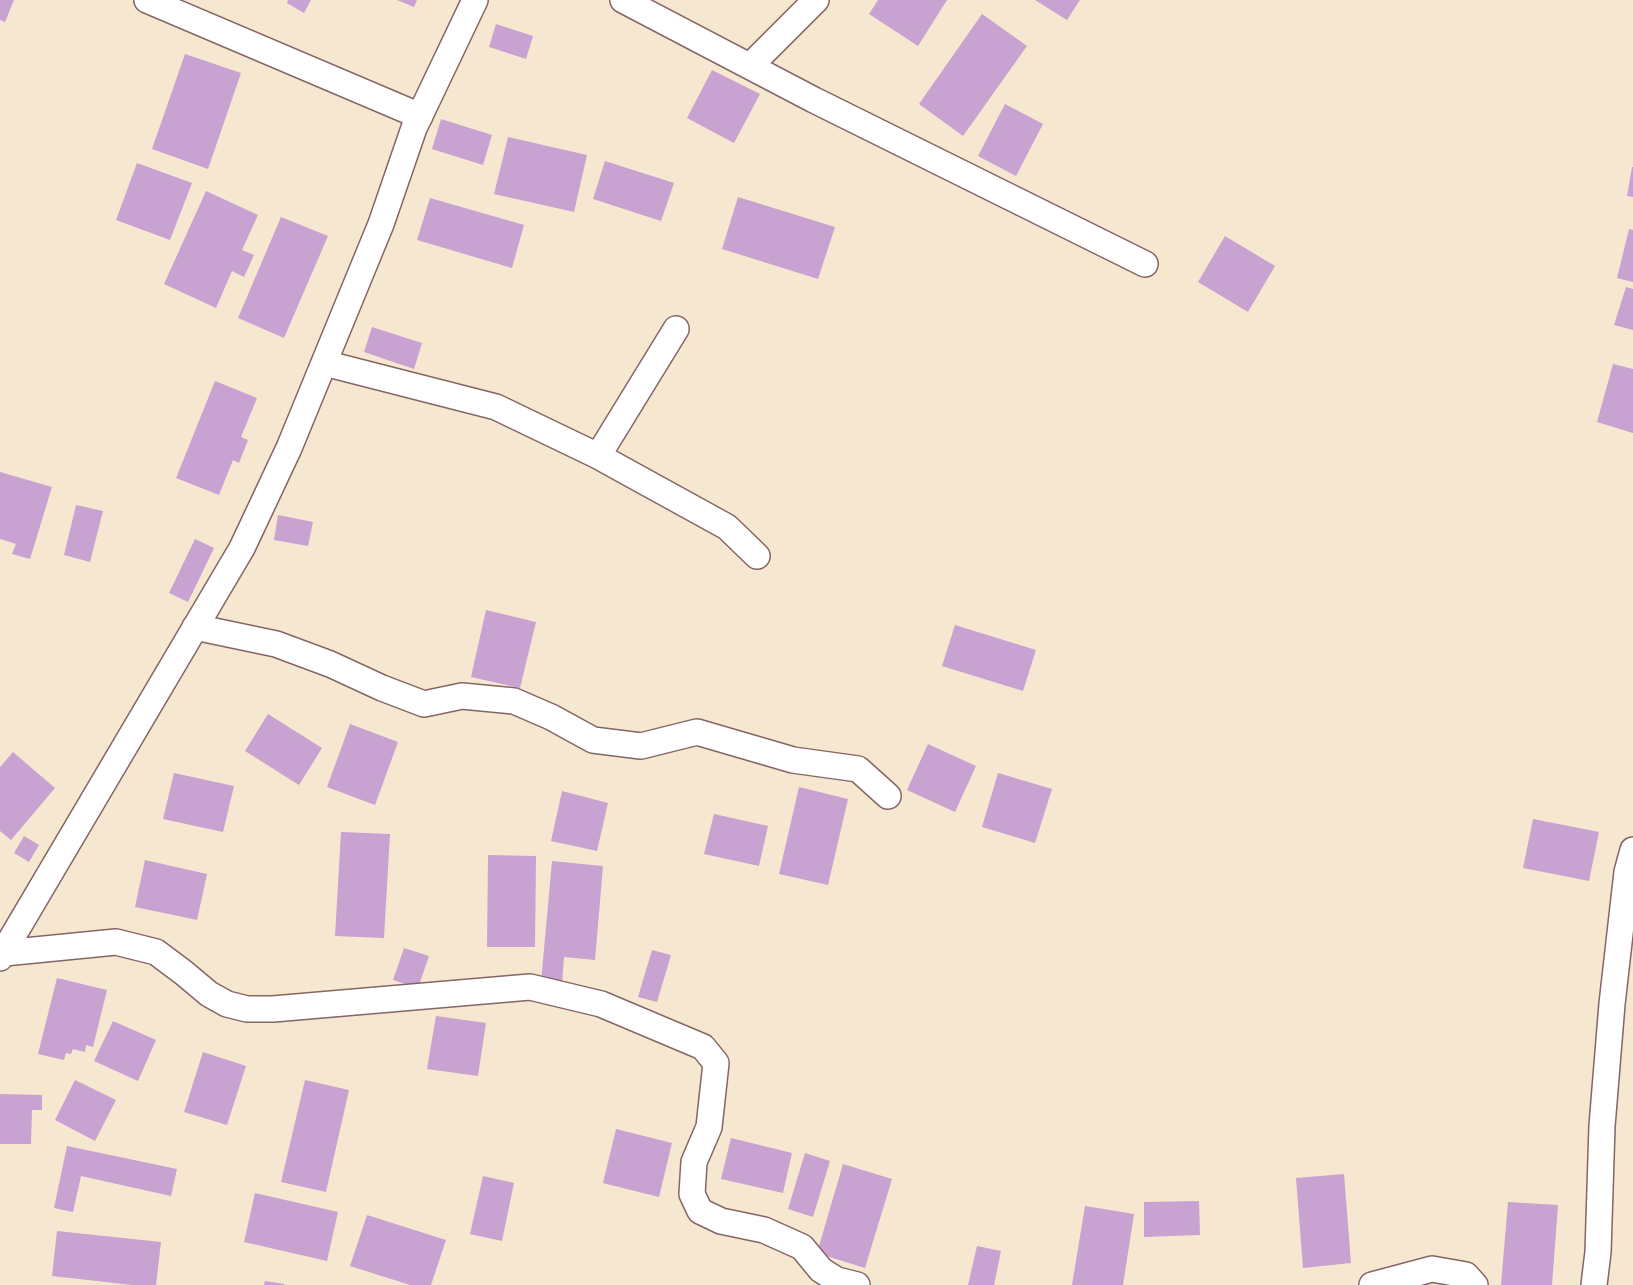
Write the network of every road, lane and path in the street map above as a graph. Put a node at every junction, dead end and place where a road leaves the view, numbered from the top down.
1 (146, 0) edge
2 (475, 0) edge
3 (623, 0) edge
4 (816, 0) edge
5 (750, 66) junction
6 (420, 116) junction
7 (1145, 264) dead end
8 (676, 329) dead end
9 (324, 363) junction
10 (598, 456) junction
11 (757, 556) dead end
12 (195, 627) junction
13 (888, 796) dead end
14 (1633, 850) edge
15 (2, 956) edge
16 (840, 1283) edge
17 (1372, 1285) edge
18 (1475, 1285) edge
19 (1594, 1285) edge

1 - 6 street
2 - 6 street
3 - 5 street
4 - 5 street
5 - 7 street
6 - 9 street
8 - 10 street
9 - 10 street
9 - 12 street
10 - 11 street
12 - 13 street
12 - 15 street
14 - 19 street
15 - 16 street
17 - 18 street

